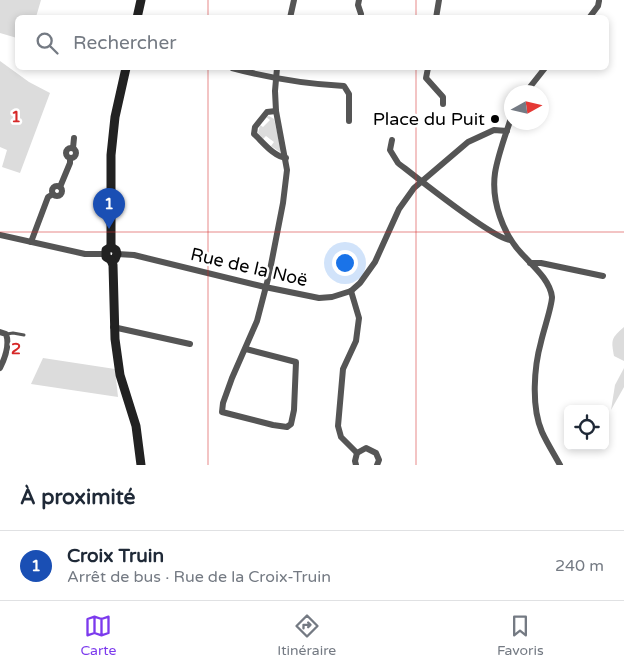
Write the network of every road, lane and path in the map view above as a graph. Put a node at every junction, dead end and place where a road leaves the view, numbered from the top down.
1 (141, 0) edge
2 (294, 0) edge
3 (359, 0) edge
4 (439, 0) edge
5 (600, 0) edge
6 (361, 14) dead end
7 (138, 15) edge
8 (291, 15) edge
9 (436, 15) edge
10 (591, 15) edge
11 (126, 70) edge
12 (241, 70) edge
13 (277, 70) edge
14 (428, 70) edge
15 (543, 70) edge
16 (276, 78) junction
17 (532, 85) edge
18 (443, 104) dead end
19 (276, 111) junction
20 (349, 121) dead end
21 (507, 131) joint
22 (74, 138) dead end
23 (392, 140) dead end
24 (286, 158) junction
25 (421, 182) junction
26 (0, 235) edge
27 (510, 240) junction
28 (30, 242) junction
29 (111, 254) junction
30 (530, 263) junction
31 (603, 276) dead end
32 (265, 287) junction
33 (351, 291) junction
34 (113, 327) junction
35 (3, 333) edge
36 (24, 335) dead end
37 (190, 344) dead end
38 (246, 349) junction
39 (0, 368) edge
40 (357, 453) junction
41 (141, 465) edge
42 (356, 465) edge
43 (377, 465) edge
44 (560, 465) edge

1 - 7 main road
2 - 8 street
3 - 6 street
4 - 9 street
5 - 10 street
11 - 29 main road
12 - 16 street
13 - 16 street
14 - 18 street
15 - 17 street
16 - 19 street
16 - 20 street
19 - 24 street
19 - 24 street
21 - 25 street
21 - 27 street
22 - 28 street
23 - 25 street
24 - 32 street
25 - 27 street
25 - 33 street
26 - 28 street, Rue de la Noë
27 - 30 street
28 - 29 street, Rue de la Noë
29 - 32 street, Rue de la Noë
29 - 34 main road
30 - 31 street
30 - 44 street
32 - 33 street, Rue de la Noë
32 - 38 street
33 - 40 street
34 - 37 street
34 - 41 main road
35 - 36 lane
35 - 39 street
38 - 38 street
40 - 42 street
40 - 43 street

